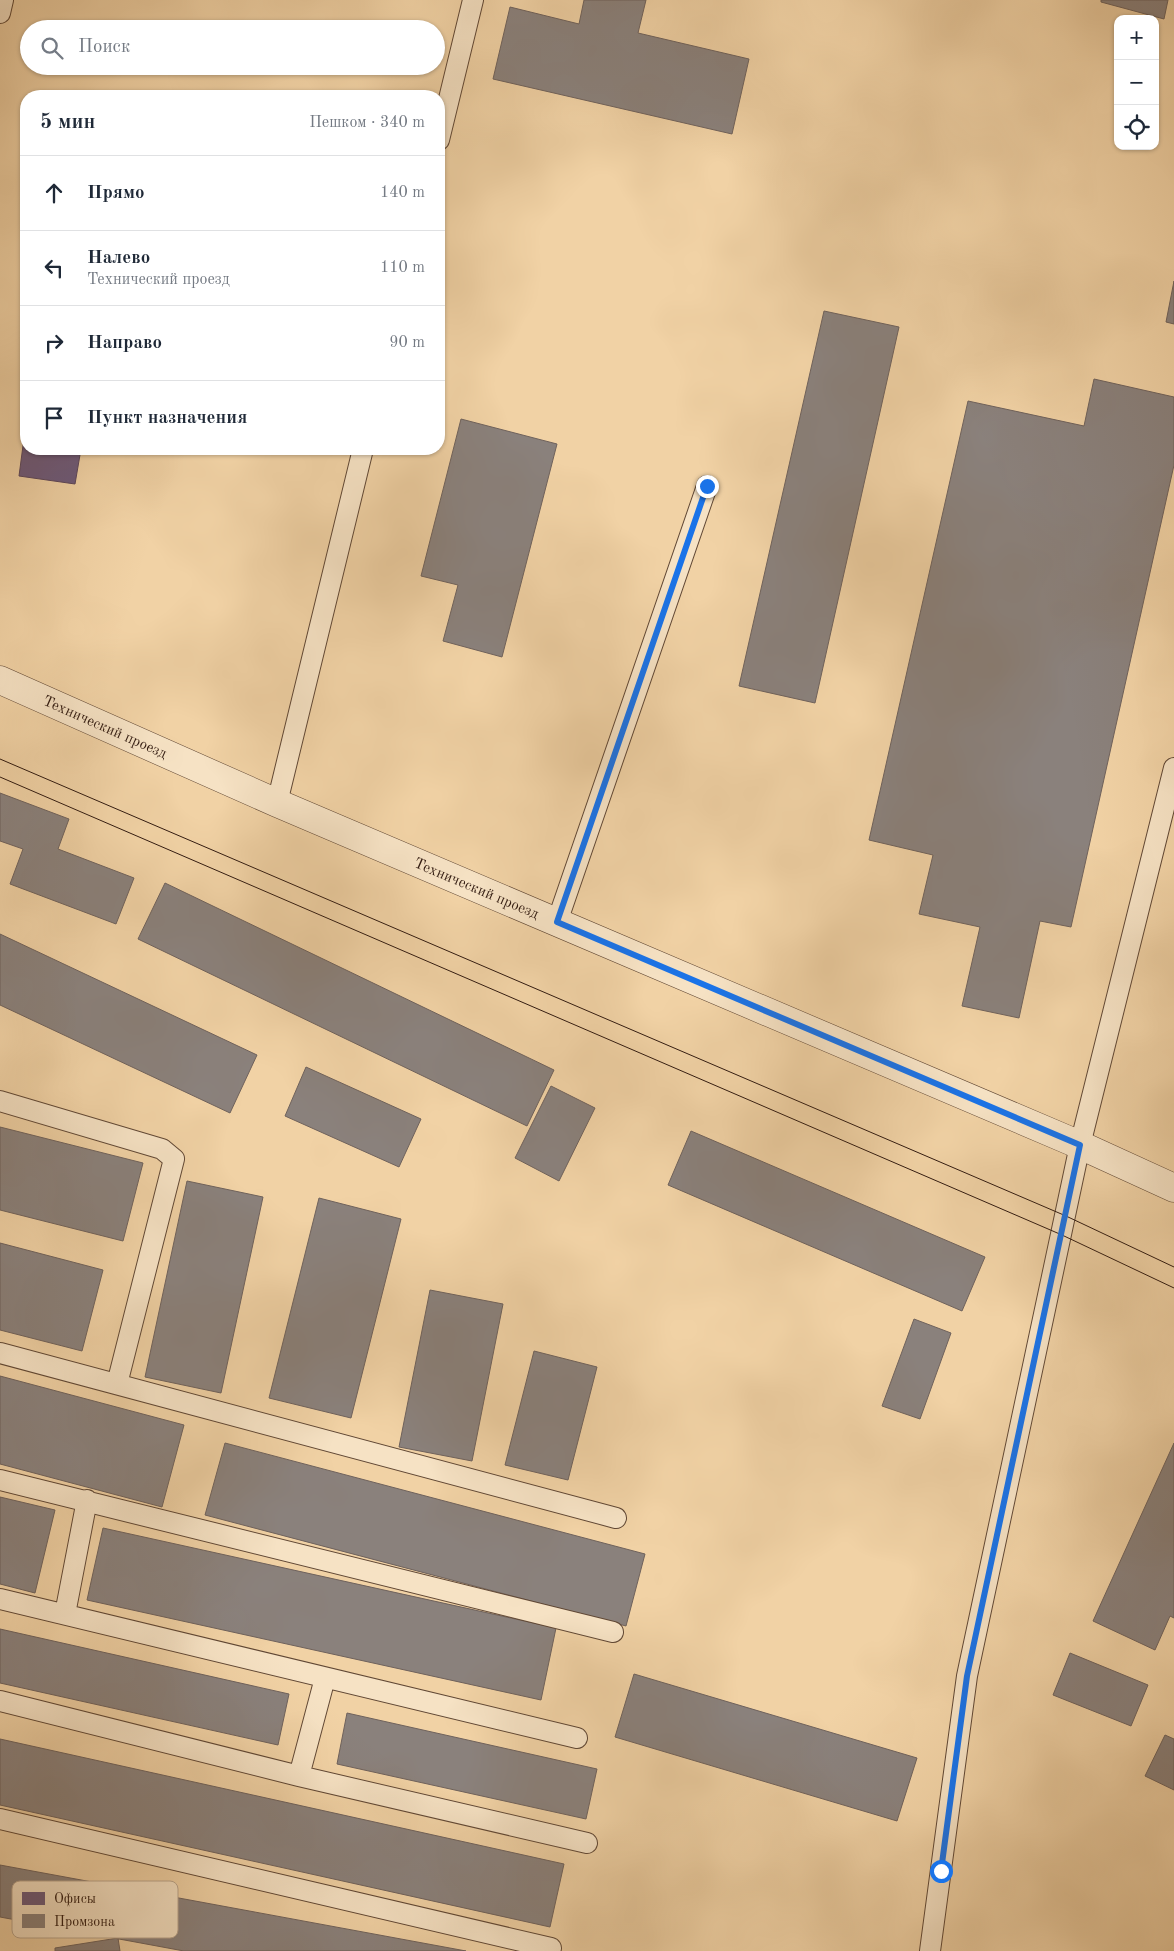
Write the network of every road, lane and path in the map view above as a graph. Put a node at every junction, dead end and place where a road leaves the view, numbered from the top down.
1 (3, 0) edge
2 (473, 0) edge
3 (0, 13) edge
4 (445, 115) edge
5 (363, 455) edge
6 (707, 486) dead end
7 (0, 680) edge
8 (1174, 768) edge
9 (277, 803) junction
10 (557, 922) junction
11 (0, 1101) edge
12 (1080, 1145) junction
13 (1174, 1188) edge
14 (0, 1353) edge
15 (117, 1384) junction
16 (0, 1480) edge
17 (87, 1500) junction
18 (616, 1518) dead end
19 (0, 1599) edge
20 (65, 1614) junction
21 (612, 1632) dead end
22 (325, 1678) junction
23 (0, 1700) edge
24 (576, 1738) dead end
25 (299, 1776) junction
26 (0, 1819) edge
27 (587, 1843) dead end
28 (551, 1948) dead end
29 (930, 1951) edge

1 - 3 lane
2 - 4 lane
5 - 9 lane
6 - 10 lane
7 - 9 street, Технический проезд
8 - 12 lane
9 - 10 street, Технический проезд
10 - 12 street, Технический проезд
11 - 15 lane
12 - 13 street, Технический проезд
12 - 29 lane
14 - 15 lane
15 - 18 lane
16 - 17 lane
17 - 20 lane
17 - 21 lane
19 - 20 lane
20 - 22 lane
22 - 24 lane
22 - 25 lane
23 - 25 lane
25 - 27 lane
26 - 28 lane

